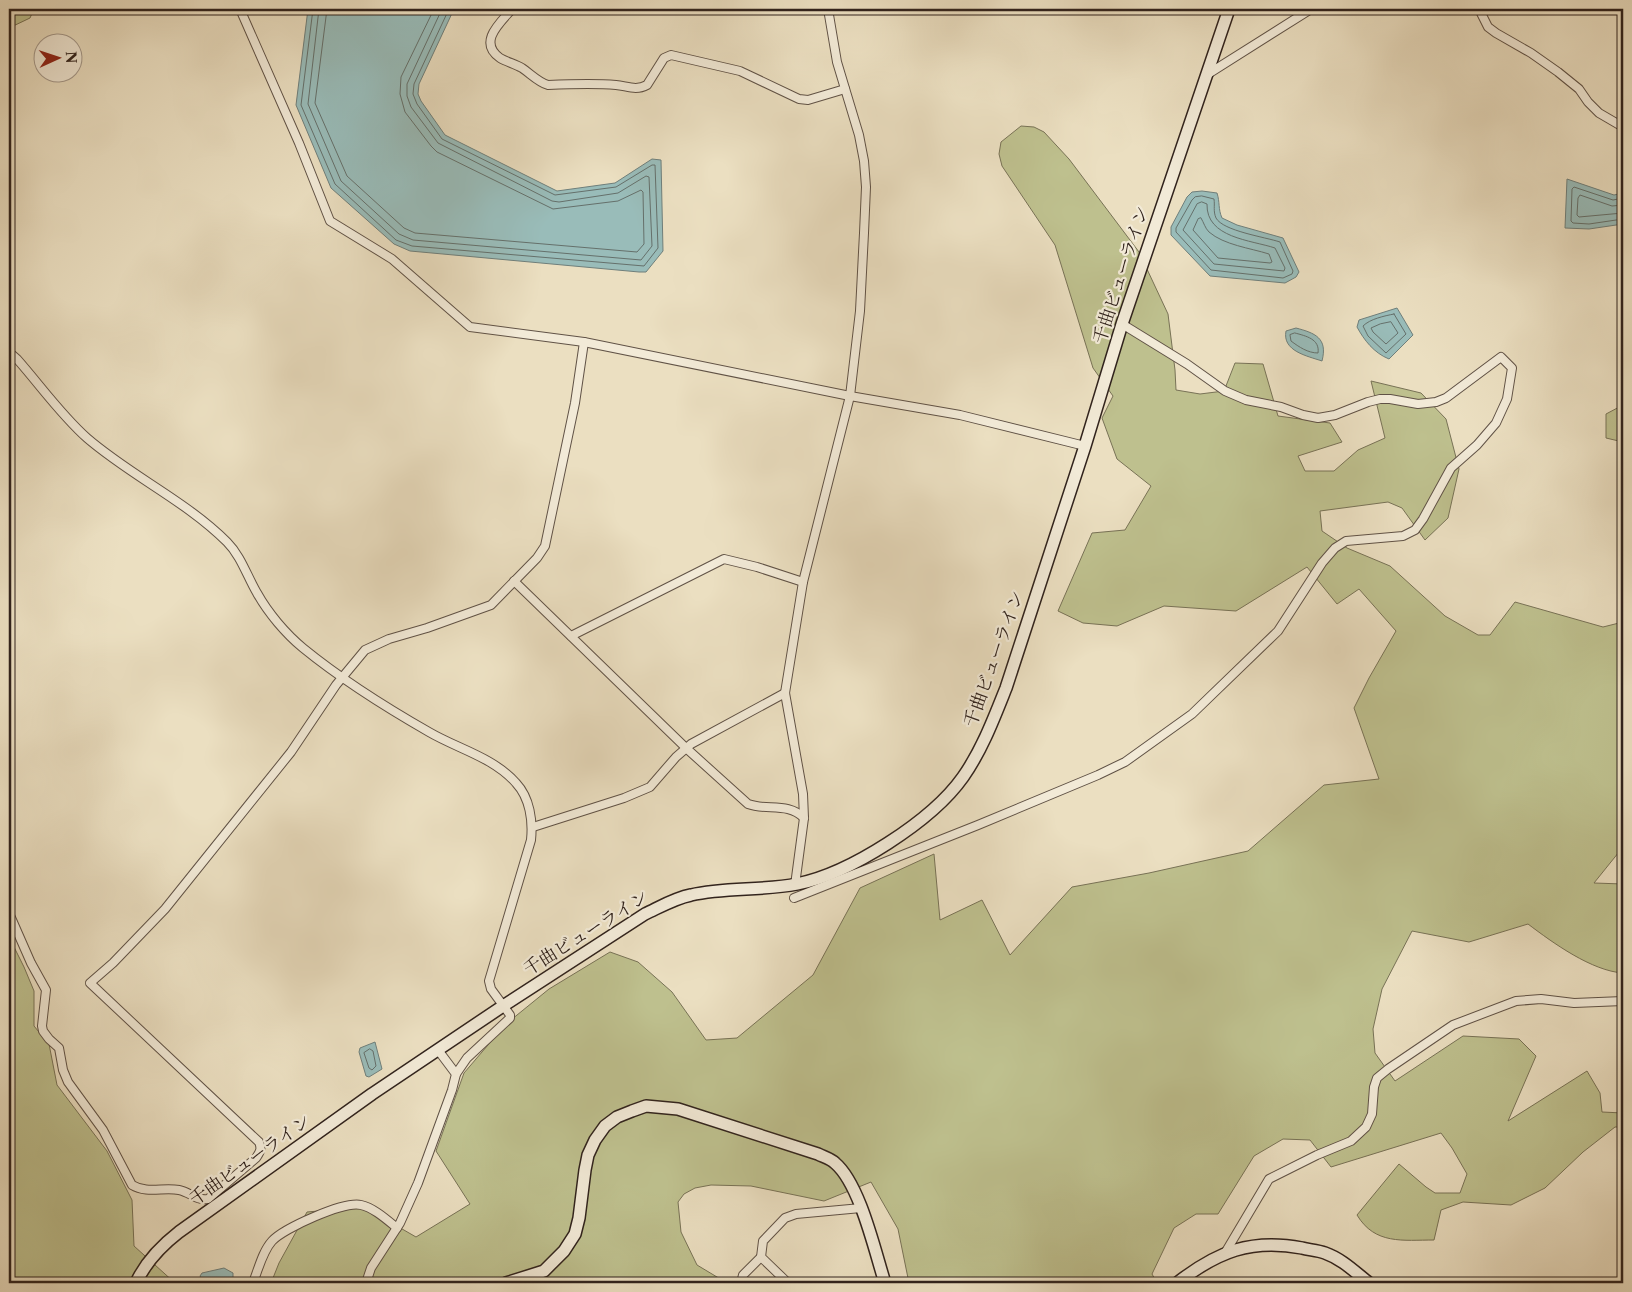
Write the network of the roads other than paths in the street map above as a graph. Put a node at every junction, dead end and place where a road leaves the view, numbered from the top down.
1 (240, 9) edge
2 (512, 9) edge
3 (828, 9) edge
4 (1229, 9) edge
5 (1311, 9) edge
6 (1479, 9) edge
7 (1208, 74) junction
8 (845, 89) junction
9 (1623, 127) edge
10 (1122, 324) junction
11 (584, 342) junction
12 (9, 352) edge
13 (850, 396) junction
14 (1085, 446) junction
15 (514, 581) junction
16 (803, 582) junction
17 (571, 636) junction
18 (343, 677) junction
19 (785, 694) junction
20 (686, 748) junction
21 (804, 818) junction
22 (533, 827) junction
23 (795, 885) junction
24 (794, 898) dead end
25 (9, 913) edge
26 (1623, 1001) edge
27 (503, 1006) junction
28 (438, 1050) junction
29 (456, 1074) junction
30 (861, 1208) junction
31 (397, 1228) junction
32 (1225, 1253) junction
33 (761, 1257) junction
34 (136, 1283) edge
35 (250, 1283) edge
36 (366, 1283) edge
37 (506, 1283) edge
38 (741, 1283) edge
39 (788, 1283) edge
40 (885, 1283) edge
41 (1177, 1283) edge
42 (1369, 1283) edge

1 - 11 street
2 - 8 street
3 - 8 street
4 - 7 street, 千曲ビューライン
5 - 7 street
6 - 9 street
7 - 10 street, 千曲ビューライン
8 - 13 street
10 - 14 street, 千曲ビューライン
10 - 24 street
11 - 13 street
11 - 15 street
12 - 18 street
13 - 14 street
13 - 16 street
14 - 23 street, 千曲ビューライン
15 - 17 street
15 - 18 street
16 - 17 street
16 - 19 street
17 - 20 street
18 - 22 street
18 - 25 street
19 - 20 street
19 - 21 street
20 - 21 street
20 - 22 street
21 - 23 street
22 - 27 street
23 - 27 street, 千曲ビューライン
26 - 32 street
27 - 28 street, 千曲ビューライン
27 - 29 street
28 - 29 street
28 - 34 street, 千曲ビューライン
29 - 31 street
30 - 33 street
30 - 37 street
30 - 40 street
31 - 35 street
31 - 36 street
32 - 41 street
32 - 42 street
33 - 38 street
33 - 39 street

